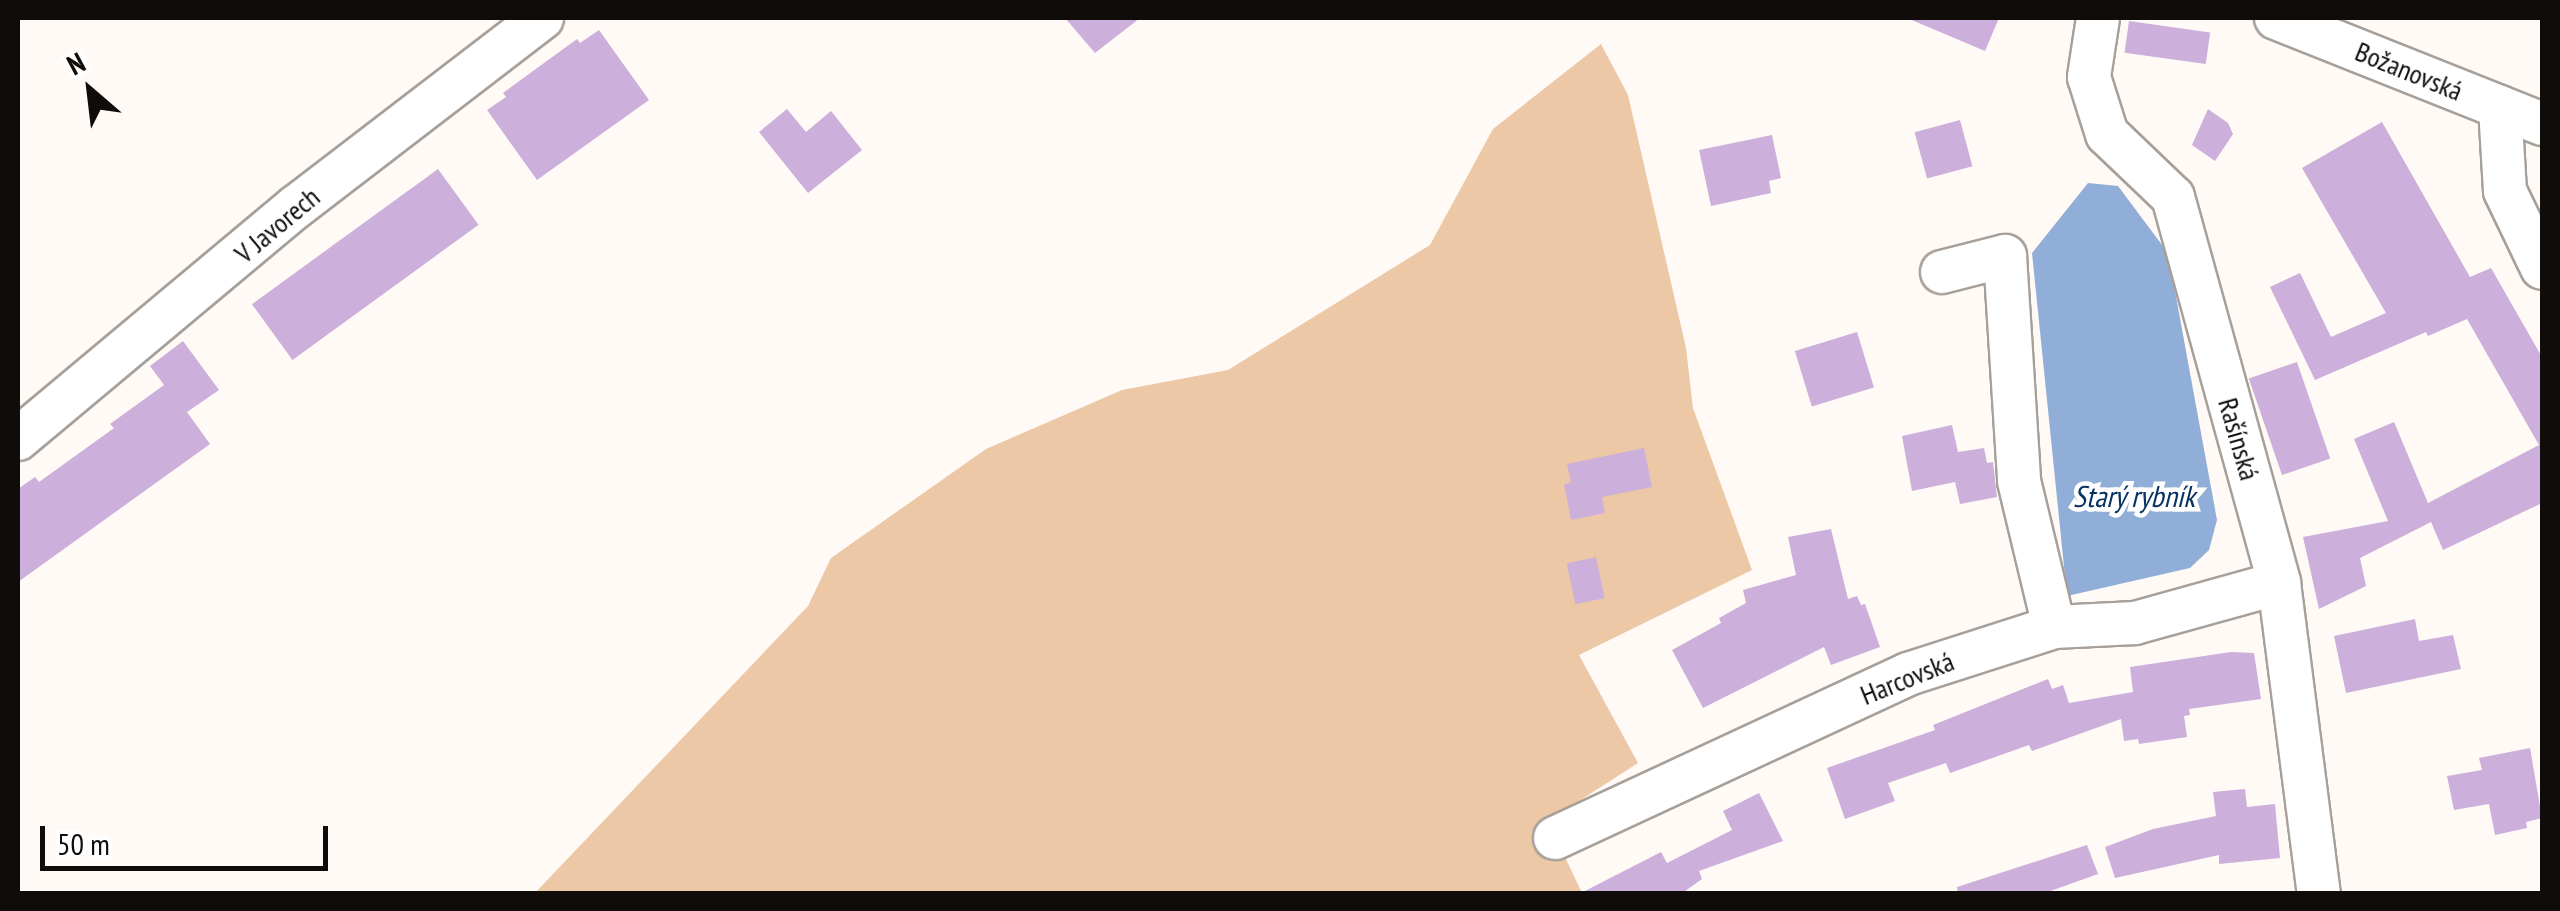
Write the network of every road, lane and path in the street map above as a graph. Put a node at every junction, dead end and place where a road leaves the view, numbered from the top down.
1 (542, 18) edge
2 (2098, 18) edge
3 (2276, 18) edge
4 (2500, 107) junction
5 (2542, 124) edge
6 (2542, 268) edge
7 (1942, 272) dead end
8 (18, 439) edge
9 (2279, 582) junction
10 (2054, 627) junction
11 (1554, 838) dead end
12 (2319, 894) edge

1 - 8 street, V Javorech
2 - 9 street, Rašínská
3 - 4 street, Božanovská
4 - 5 street, Božanovská
4 - 6 street
7 - 10 street
9 - 10 street, Harcovská
9 - 12 street, Rašínská
10 - 11 street, Harcovská

